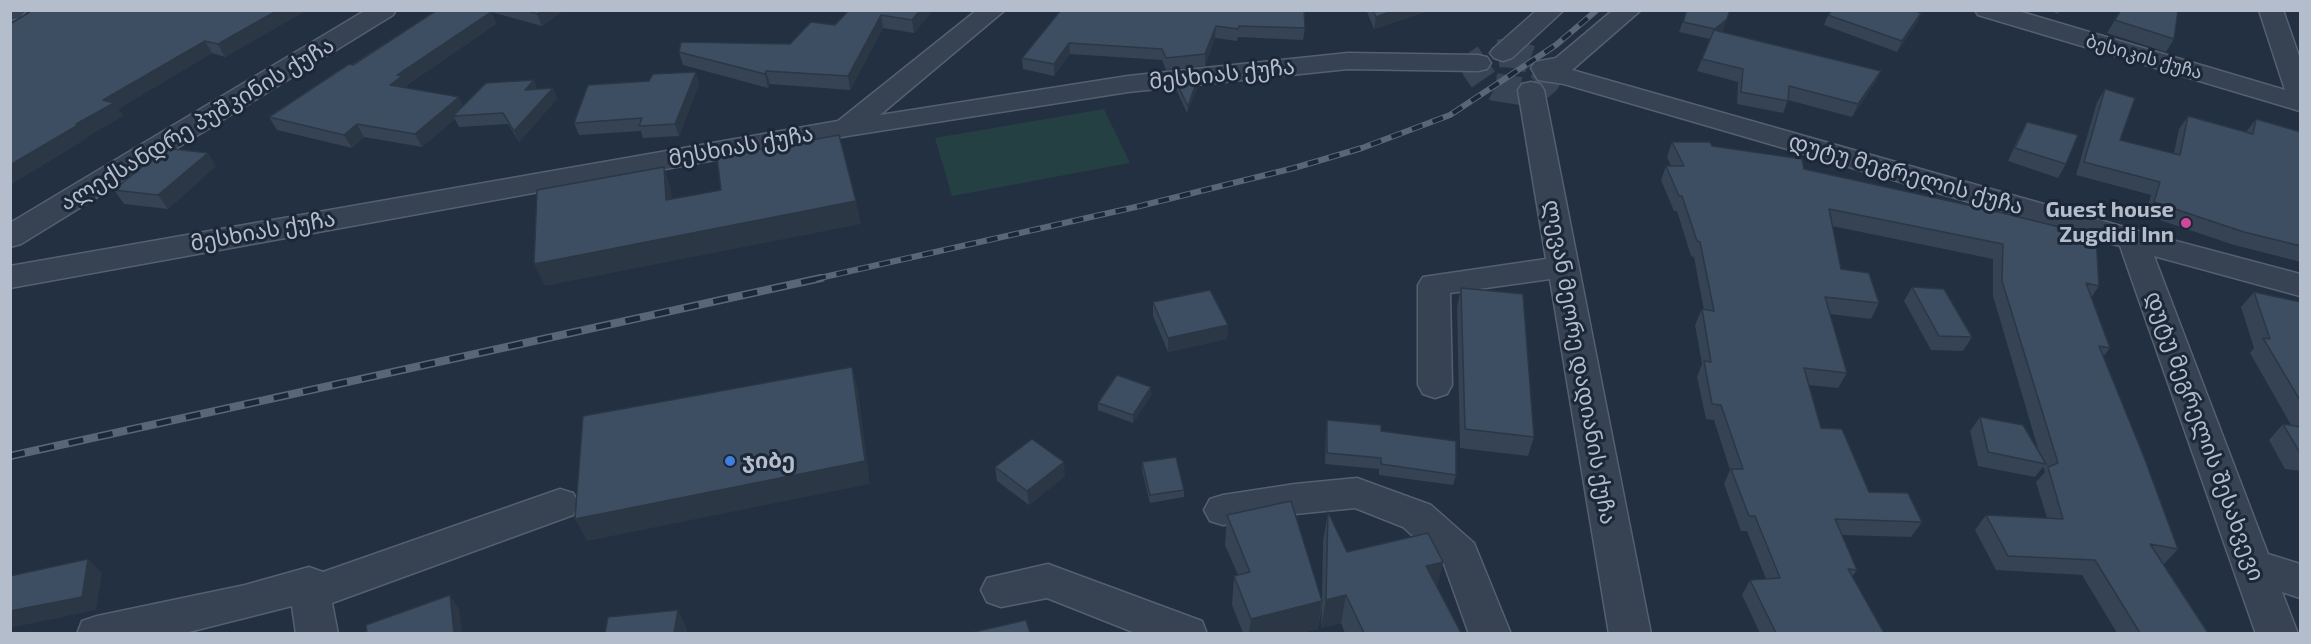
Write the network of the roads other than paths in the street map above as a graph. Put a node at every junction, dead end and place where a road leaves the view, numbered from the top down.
1 (15, 10) edge
2 (384, 10) edge
3 (993, 10) edge
4 (1552, 10) edge
5 (1629, 10) edge
6 (1987, 10) edge
7 (2271, 10) edge
8 (10, 13) edge
9 (1541, 77) junction
10 (2301, 95) edge
11 (2301, 103) edge
12 (847, 128) junction
13 (10, 237) edge
14 (2133, 240) junction
15 (1563, 267) junction
16 (10, 277) edge
17 (2301, 285) edge
18 (1435, 385) dead end
19 (560, 504) dead end
20 (1223, 510) dead end
21 (2254, 567) junction
22 (2301, 581) edge
23 (1001, 590) dead end
24 (311, 593) junction
25 (97, 633) edge
26 (317, 633) edge
27 (1187, 633) edge
28 (1490, 633) edge
29 (1630, 633) edge
30 (2277, 633) edge

1 - 8 street
2 - 13 street, ალექსანდრე პუშკინის ქუჩა
3 - 12 street
4 - 12 street, მესხიას ქუჩა
5 - 9 street
6 - 11 street, ბესიკის ქუჩა
7 - 10 street
9 - 14 street, დუტუ მეგრელის ქუჩა
9 - 15 street, ლევან მეორე დადიანის ქუჩა
12 - 16 street, მესხიას ქუჩა
14 - 17 street, დუტუ მეგრელის ქუჩა
14 - 21 street, დუტუ მეგრელის შესახვევი
15 - 18 street
15 - 29 street, ლევან მეორე დადიანის ქუჩა
19 - 24 street
20 - 28 street
21 - 22 street
21 - 30 street, დუტუ მეგრელის შესახვევი
23 - 27 street
24 - 25 street
24 - 26 street

